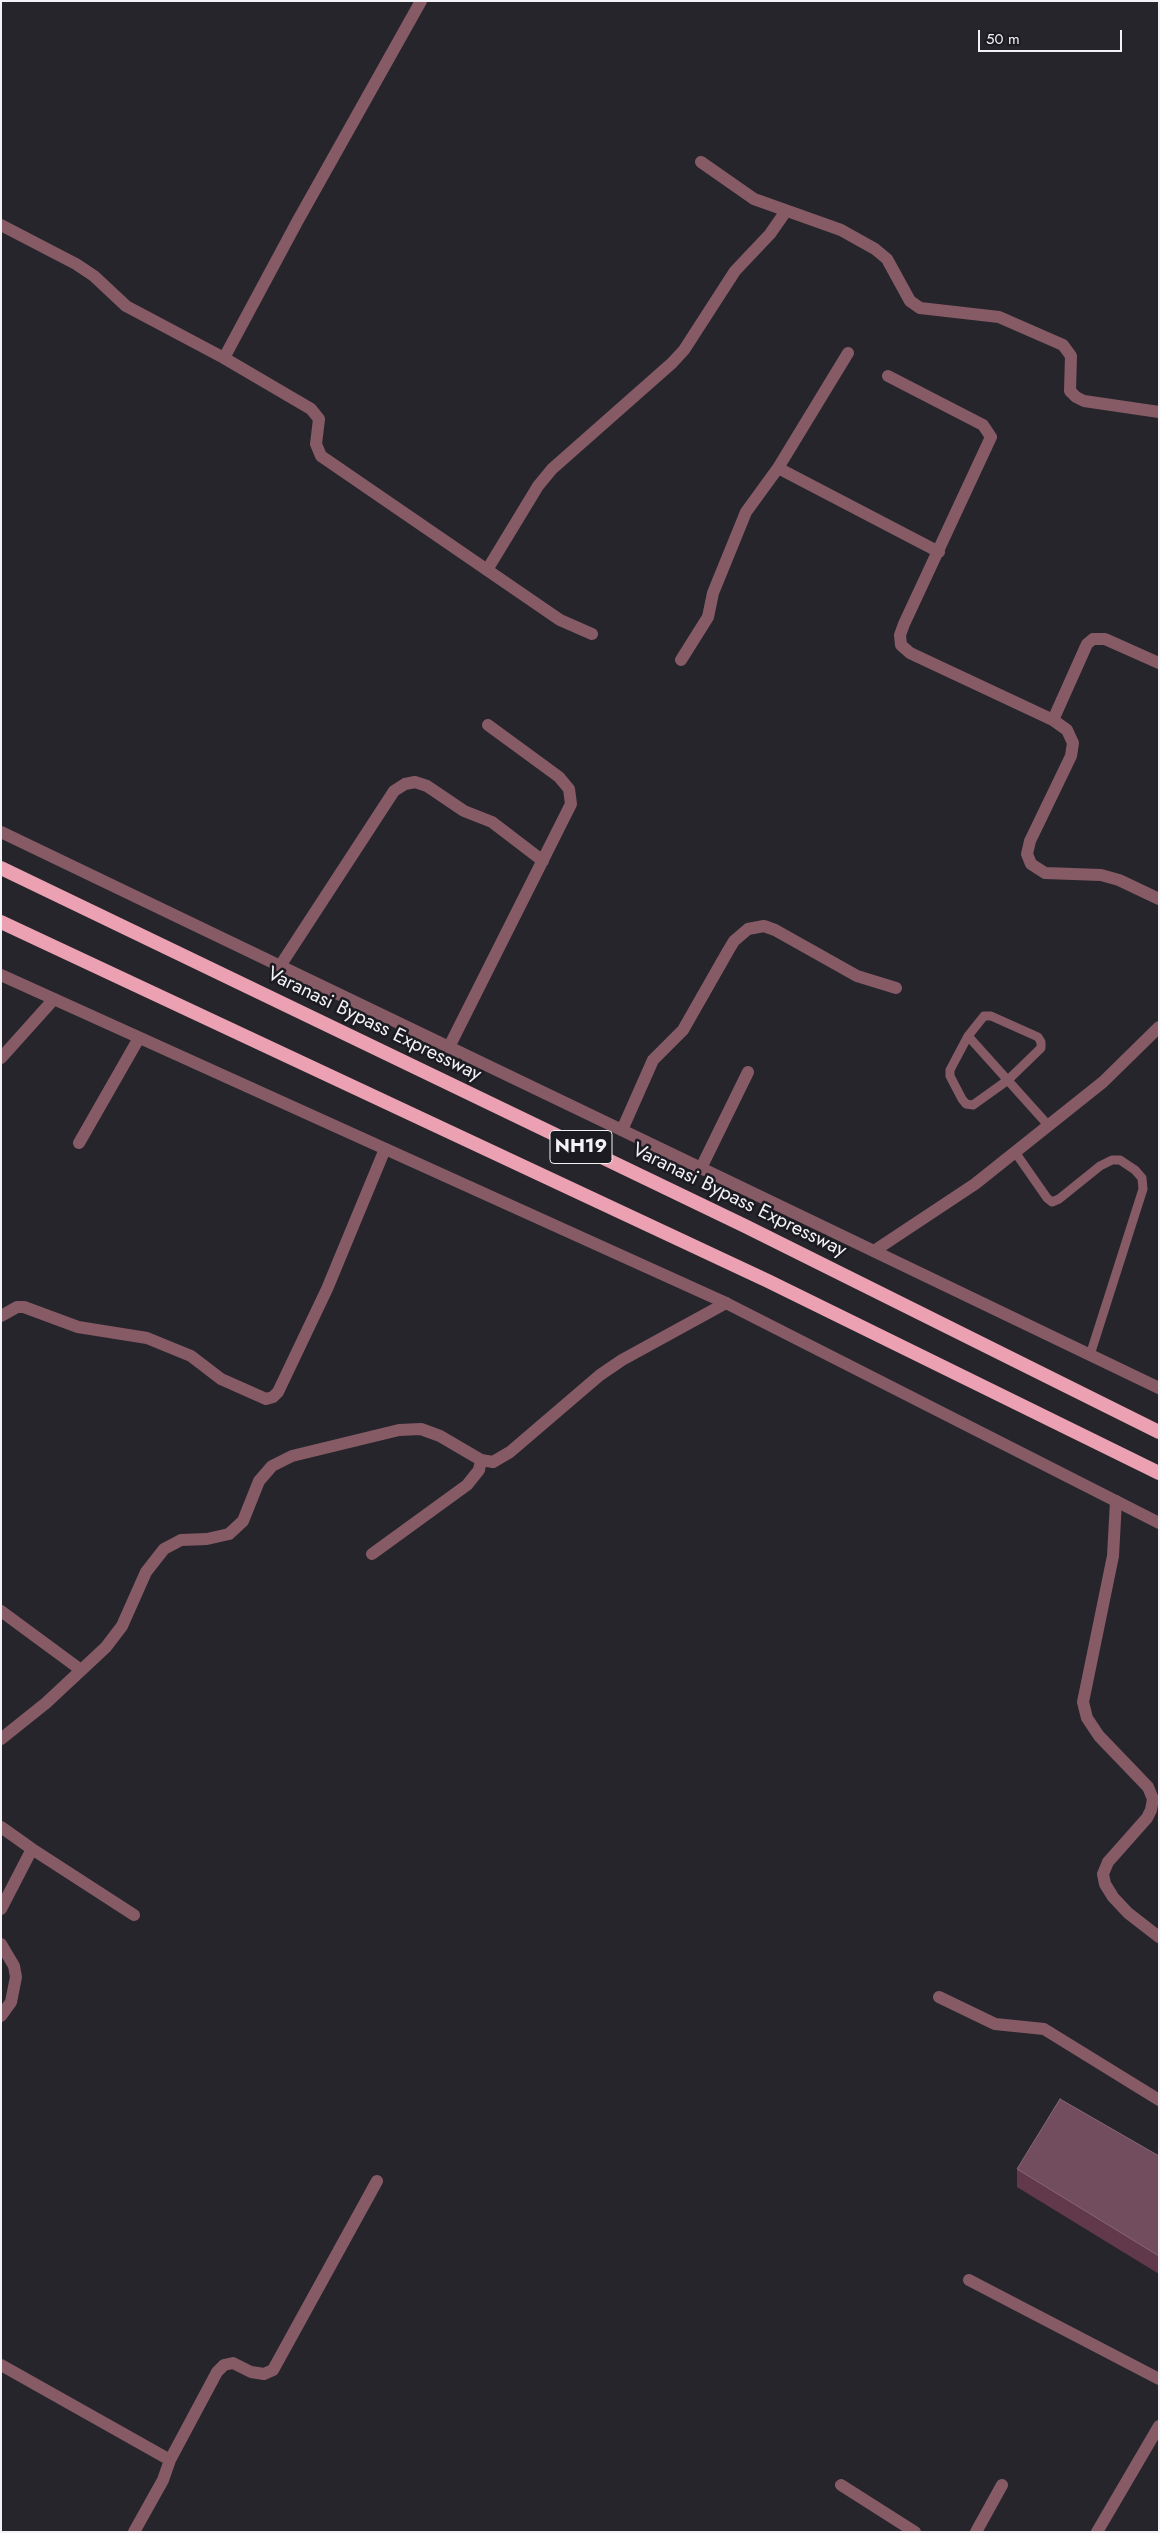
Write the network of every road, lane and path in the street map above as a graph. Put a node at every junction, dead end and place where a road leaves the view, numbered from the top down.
1 (421, 1) edge
2 (701, 162) dead end
3 (786, 211) junction
4 (1, 225) edge
5 (848, 353) dead end
6 (224, 358) junction
7 (888, 376) dead end
8 (1159, 412) edge
9 (778, 468) junction
10 (939, 552) junction
11 (487, 570) junction
12 (592, 634) dead end
13 (681, 660) dead end
14 (1159, 663) edge
15 (1053, 720) junction
16 (488, 725) dead end
17 (1, 832) edge
18 (543, 861) junction
19 (1, 868) edge
20 (1159, 899) edge
21 (1, 922) edge
22 (280, 966) junction
23 (1, 975) edge
24 (896, 988) dead end
25 (54, 999) junction
26 (1159, 1027) edge
27 (968, 1036) junction
28 (139, 1038) junction
29 (449, 1047) junction
30 (1, 1058) edge
31 (748, 1072) dead end
32 (1008, 1080) junction
33 (1048, 1126) junction
34 (622, 1130) junction
35 (79, 1143) dead end
36 (384, 1149) junction
37 (1015, 1152) junction
38 (702, 1168) junction
39 (874, 1251) junction
40 (726, 1303) junction
41 (1, 1316) edge
42 (1090, 1355) junction
43 (1159, 1388) edge
44 (1159, 1432) edge
45 (481, 1460) junction
46 (1159, 1473) edge
47 (1116, 1501) junction
48 (1159, 1523) edge
49 (372, 1554) dead end
50 (1, 1611) edge
51 (81, 1670) junction
52 (1, 1739) edge
53 (1, 1827) edge
54 (32, 1850) junction
55 (1, 1909) edge
56 (134, 1915) dead end
57 (1159, 1937) edge
58 (1, 1944) edge
59 (938, 1998) dead end
60 (1, 2016) edge
61 (1159, 2100) edge
62 (377, 2181) dead end
63 (969, 2280) dead end
64 (1, 2365) edge
65 (1159, 2379) edge
66 (1159, 2426) edge
67 (170, 2460) junction
68 (1002, 2484) dead end
69 (841, 2485) dead end
70 (134, 2532) edge
71 (915, 2532) edge
72 (976, 2532) edge
73 (1097, 2532) edge

1 - 6 street
2 - 3 street
3 - 8 street
3 - 11 street
4 - 6 street
5 - 9 street
6 - 11 street
7 - 10 street
9 - 10 street
9 - 13 street
10 - 15 street
11 - 12 street
14 - 15 street
15 - 20 street
16 - 18 street
17 - 22 street
18 - 22 street
18 - 29 street
19 - 44 highway, Varanasi Bypass Expressway / NH19
21 - 46 highway, NH19
22 - 29 street
23 - 25 street
24 - 34 street
25 - 28 street
25 - 30 street
26 - 33 street
27 - 32 lane
27 - 32 lane
27 - 32 lane
28 - 35 street
28 - 36 street
29 - 34 street
31 - 38 street
32 - 33 lane
33 - 37 street
34 - 38 street
36 - 40 street
36 - 41 street
37 - 39 street
37 - 42 lane
38 - 39 street
39 - 42 street
40 - 45 street
40 - 47 street
42 - 43 street
45 - 49 street
45 - 51 street
47 - 48 street
47 - 57 street
50 - 51 street
51 - 52 street
53 - 54 street
54 - 55 street
54 - 56 street
58 - 60 street
59 - 61 street
62 - 67 street
63 - 65 street
64 - 67 street
66 - 73 street
67 - 70 street
68 - 72 street
69 - 71 street

